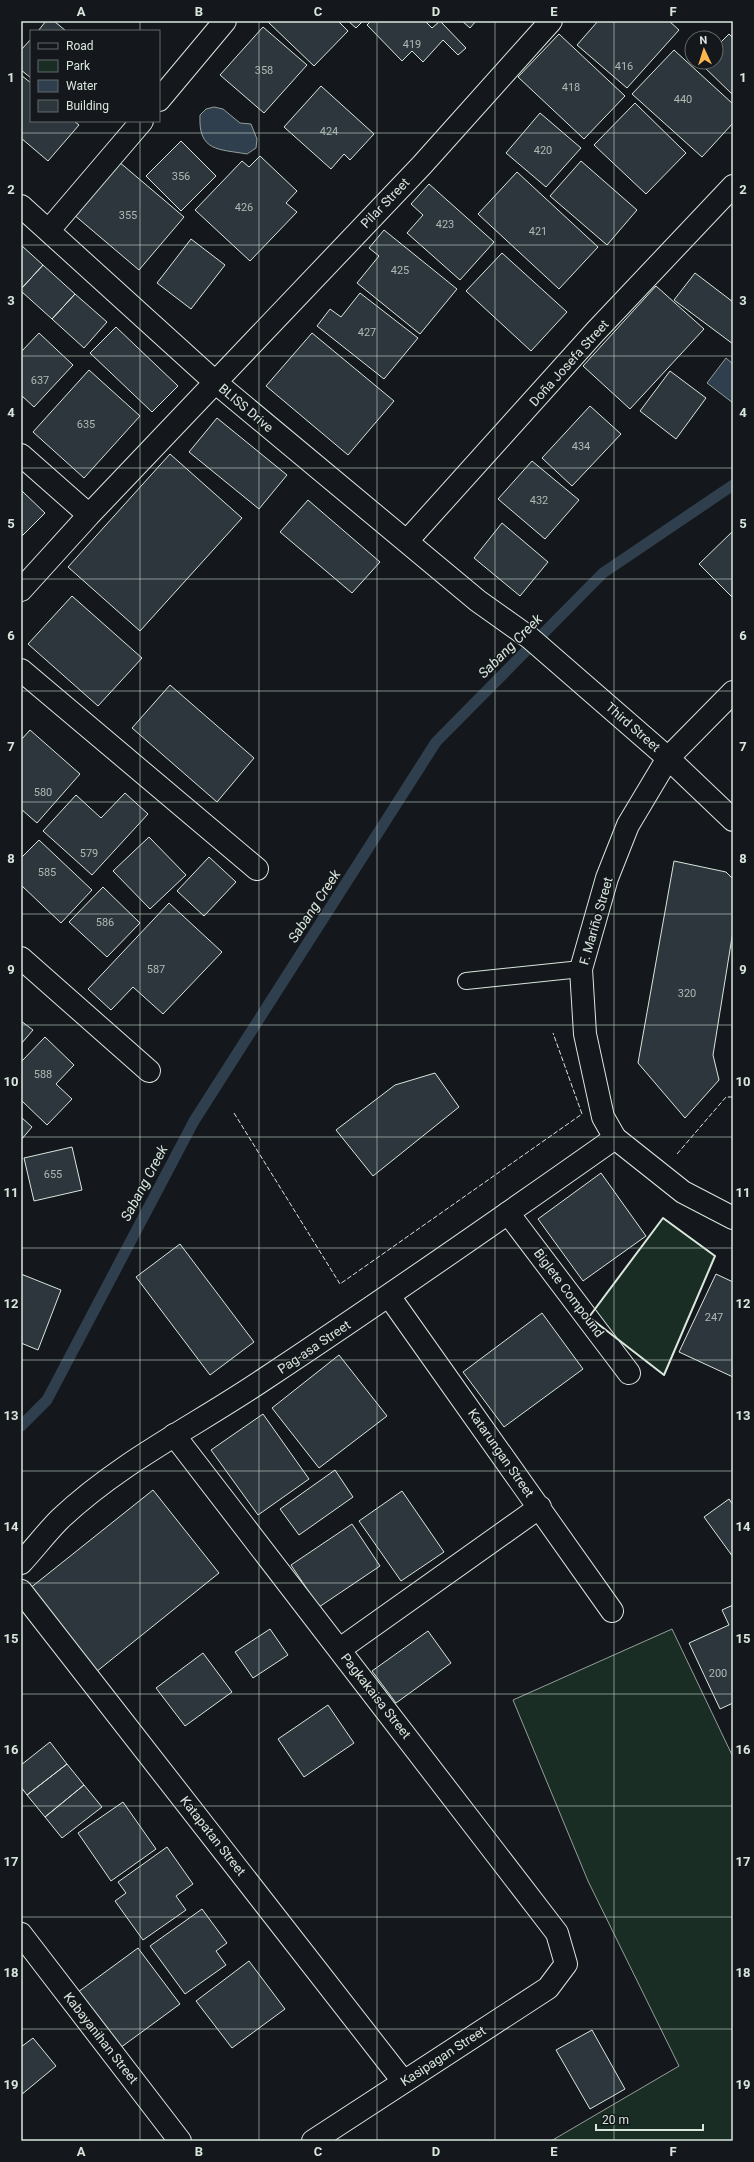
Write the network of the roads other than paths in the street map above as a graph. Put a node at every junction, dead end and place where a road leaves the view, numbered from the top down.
1 (225, 21) edge
2 (551, 21) edge
3 (160, 99) edge
4 (141, 122) edge
5 (733, 186) edge
6 (21, 206) edge
7 (49, 230) junction
8 (215, 382) junction
9 (21, 455) edge
10 (89, 515) junction
11 (407, 541) junction
12 (21, 590) edge
13 (478, 601) joint
14 (21, 670) edge
15 (733, 692) edge
16 (668, 758) junction
17 (733, 820) edge
18 (257, 869) dead end
19 (21, 958) edge
20 (581, 969) junction
21 (466, 981) dead end
22 (149, 1071) dead end
23 (615, 1138) junction
24 (508, 1213) junction
25 (733, 1218) edge
26 (389, 1296) junction
27 (629, 1372) dead end
28 (174, 1435) junction
29 (540, 1507) junction
30 (21, 1563) edge
31 (21, 1592) edge
32 (612, 1611) dead end
33 (340, 1649) junction
34 (21, 1934) edge
35 (566, 1964) joint
36 (404, 2081) junction
37 (180, 2141) edge
38 (313, 2141) edge

1 - 3 street
2 - 8 street, Pilar Street
4 - 7 street
5 - 11 street, Doña Josefa Street
6 - 7 street, BLISS Drive
7 - 8 street, BLISS Drive
8 - 10 street, Pilar Street
8 - 11 street, BLISS Drive
9 - 10 street
10 - 12 street, Pilar Street
11 - 13 street, BLISS Drive
13 - 16 street, Third Street
14 - 18 street
15 - 16 street, F. Mariño Street
16 - 17 street, Third Street
16 - 20 street, F. Mariño Street
19 - 22 street
20 - 21 lane
20 - 23 street, F. Mariño Street
23 - 24 street, Pag-asa Street
23 - 25 street, F. Mariño Street
24 - 26 street, Pag-asa Street
24 - 27 street, Biglete Compound
26 - 28 street, Pag-asa Street
26 - 29 street, Katarungan Street
28 - 30 street, Pag-asa Street
28 - 33 street, Pagkakaisa Street
29 - 32 street, Katarungan Street
29 - 33 street
31 - 36 street, Katapatan Street
33 - 35 street, Pagkakaisa Street
34 - 37 street, Kabayanihan Street
35 - 36 street, Kasipagan Street
36 - 38 street, Kasipagan Street

